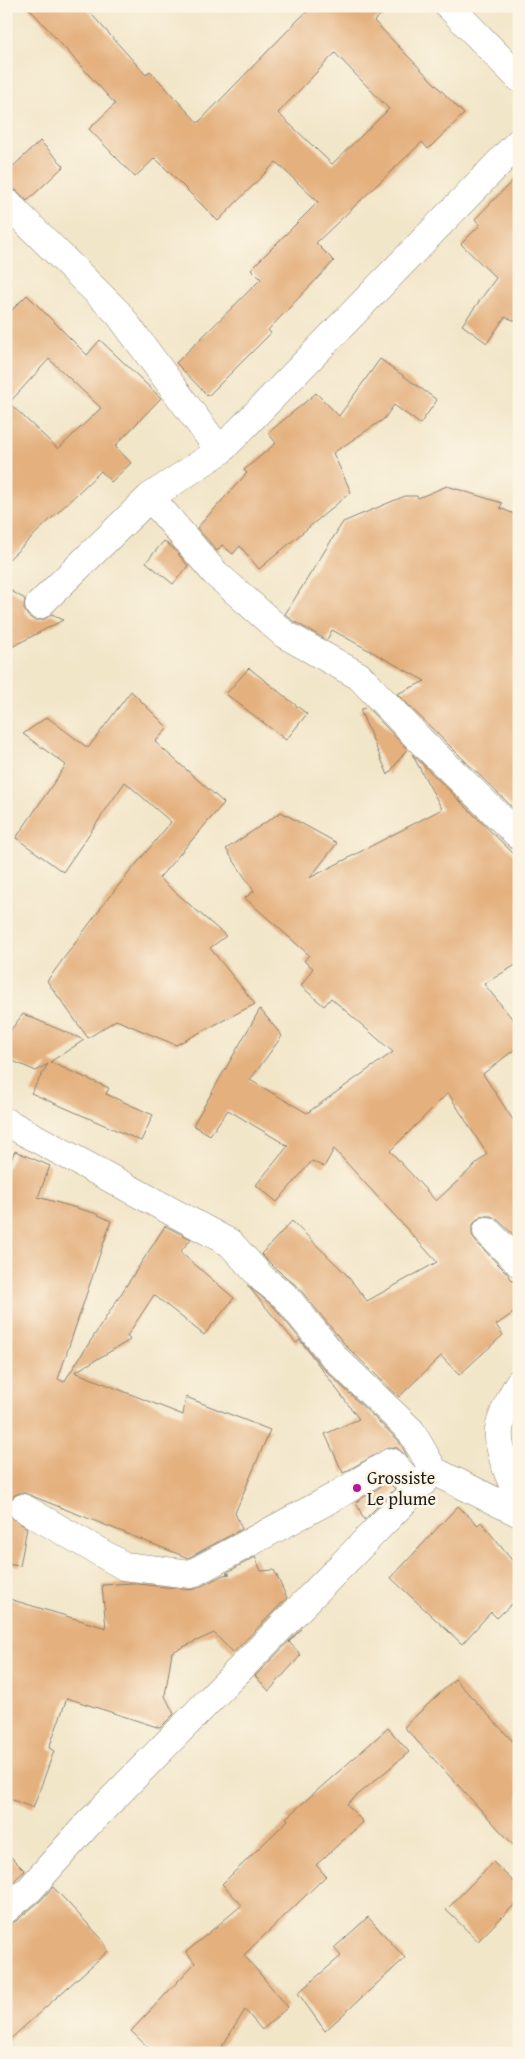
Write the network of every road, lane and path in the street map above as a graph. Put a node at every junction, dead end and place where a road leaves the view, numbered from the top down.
1 (449, 6) edge
2 (519, 78) edge
3 (519, 142) edge
4 (6, 202) edge
5 (220, 451) junction
6 (150, 496) junction
7 (39, 605) dead end
8 (519, 836) edge
9 (6, 1122) edge
10 (487, 1231) dead end
11 (519, 1263) edge
12 (519, 1382) edge
13 (425, 1480) junction
14 (519, 1498) edge
15 (23, 1508) dead end
16 (519, 1513) edge
17 (6, 1909) edge

1 - 2 street
3 - 5 street
4 - 5 street
5 - 6 street
6 - 7 street
6 - 8 street
9 - 13 street
10 - 11 street
12 - 14 street
13 - 15 street
13 - 16 street
13 - 17 street

